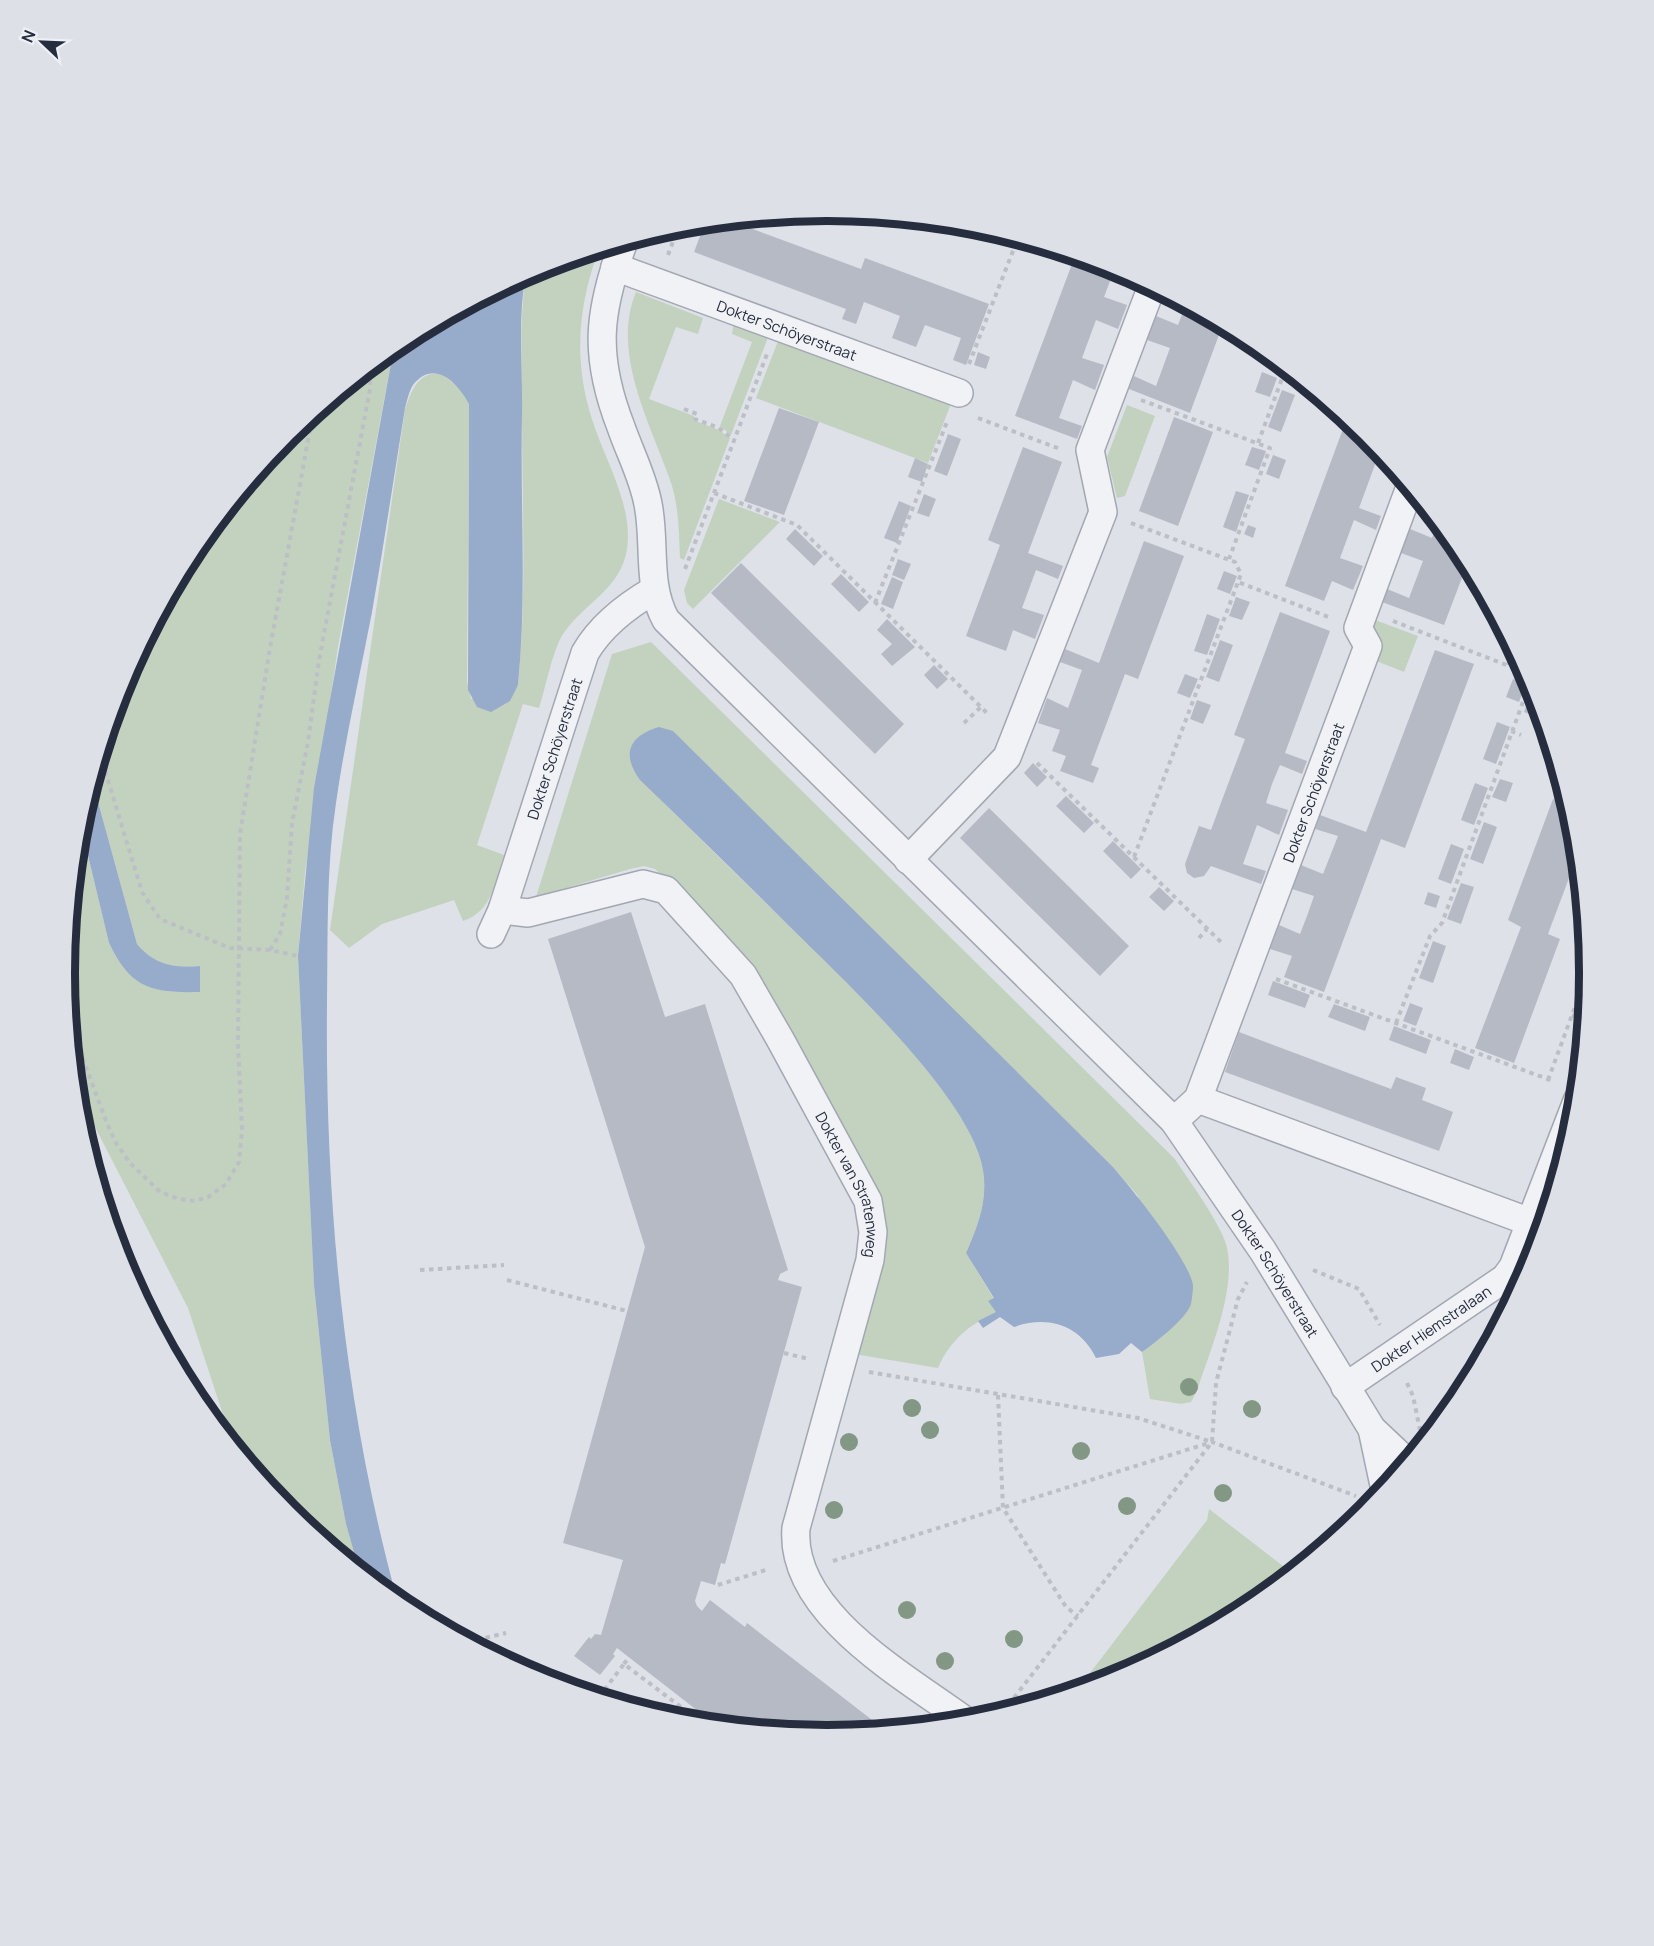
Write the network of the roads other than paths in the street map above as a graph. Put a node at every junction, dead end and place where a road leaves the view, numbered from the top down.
1 (621, 250) edge
2 (615, 267) junction
3 (1149, 294) edge
4 (956, 400) road end
5 (1407, 495) edge
6 (654, 590) junction
7 (908, 860) junction
8 (497, 922) joint
9 (1568, 1092) edge
10 (1198, 1099) junction
11 (1174, 1121) junction
12 (1530, 1222) junction
13 (1522, 1261) edge
14 (1517, 1272) edge
15 (1345, 1387) junction
16 (1372, 1429) junction
17 (1402, 1457) edge
18 (1382, 1480) edge
19 (956, 1714) edge

1 - 2 street, Dokter Schöyerstraat
2 - 4 street, Dokter Schöyerstraat
2 - 6 street, Dokter Schöyerstraat
3 - 7 street
5 - 10 street, Dokter Schöyerstraat
6 - 7 street, Dokter Schöyerstraat
6 - 8 street, Dokter Schöyerstraat
7 - 11 street, Dokter Schöyerstraat
8 - 19 street, Dokter van Stratenweg
9 - 12 street, Dokter Hiemstralaan
10 - 11 street, Dokter Schöyerstraat
10 - 12 street
11 - 15 street, Dokter Schöyerstraat
12 - 13 street, Dokter Hiemstralaan
14 - 15 street, Dokter Hiemstralaan
15 - 16 street, Dokter Schöyerstraat
16 - 17 street, Dokter Schöyerstraat
16 - 18 street, Dokter Schöyerstraat

